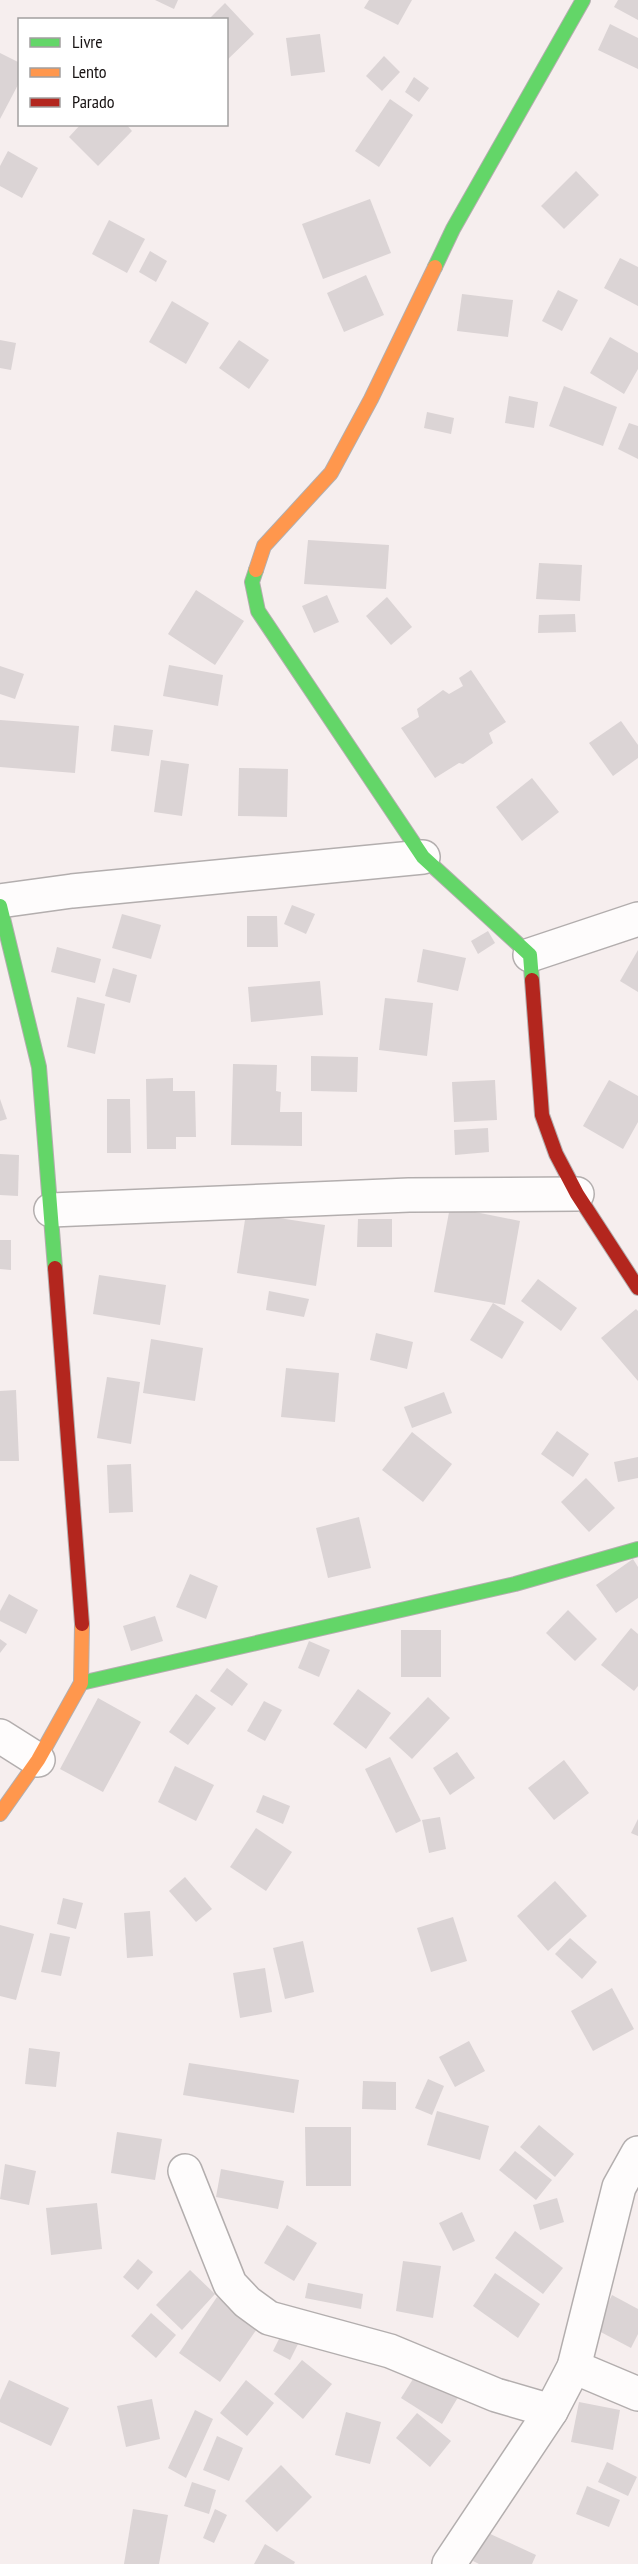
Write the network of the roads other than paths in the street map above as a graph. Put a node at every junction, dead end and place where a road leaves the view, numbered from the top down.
1 (583, 0) edge
2 (423, 857) junction
3 (0, 901) edge
4 (0, 906) edge
5 (638, 919) edge
6 (530, 955) junction
7 (578, 1194) junction
8 (51, 1210) junction
9 (638, 1288) edge
10 (638, 1549) edge
11 (81, 1683) junction
12 (0, 1736) edge
13 (38, 1760) junction
14 (0, 1814) edge
15 (638, 2152) edge
16 (184, 2171) dead end
17 (574, 2367) junction
18 (638, 2394) edge
19 (550, 2411) junction
20 (449, 2564) edge

1 - 2 street
2 - 3 street
2 - 6 street
4 - 8 street
5 - 6 street
6 - 7 street
7 - 8 street
7 - 9 street
8 - 11 street
10 - 11 street
11 - 13 street
12 - 13 street
13 - 14 street
15 - 17 street
16 - 19 street
17 - 18 street
17 - 19 street
19 - 20 street

